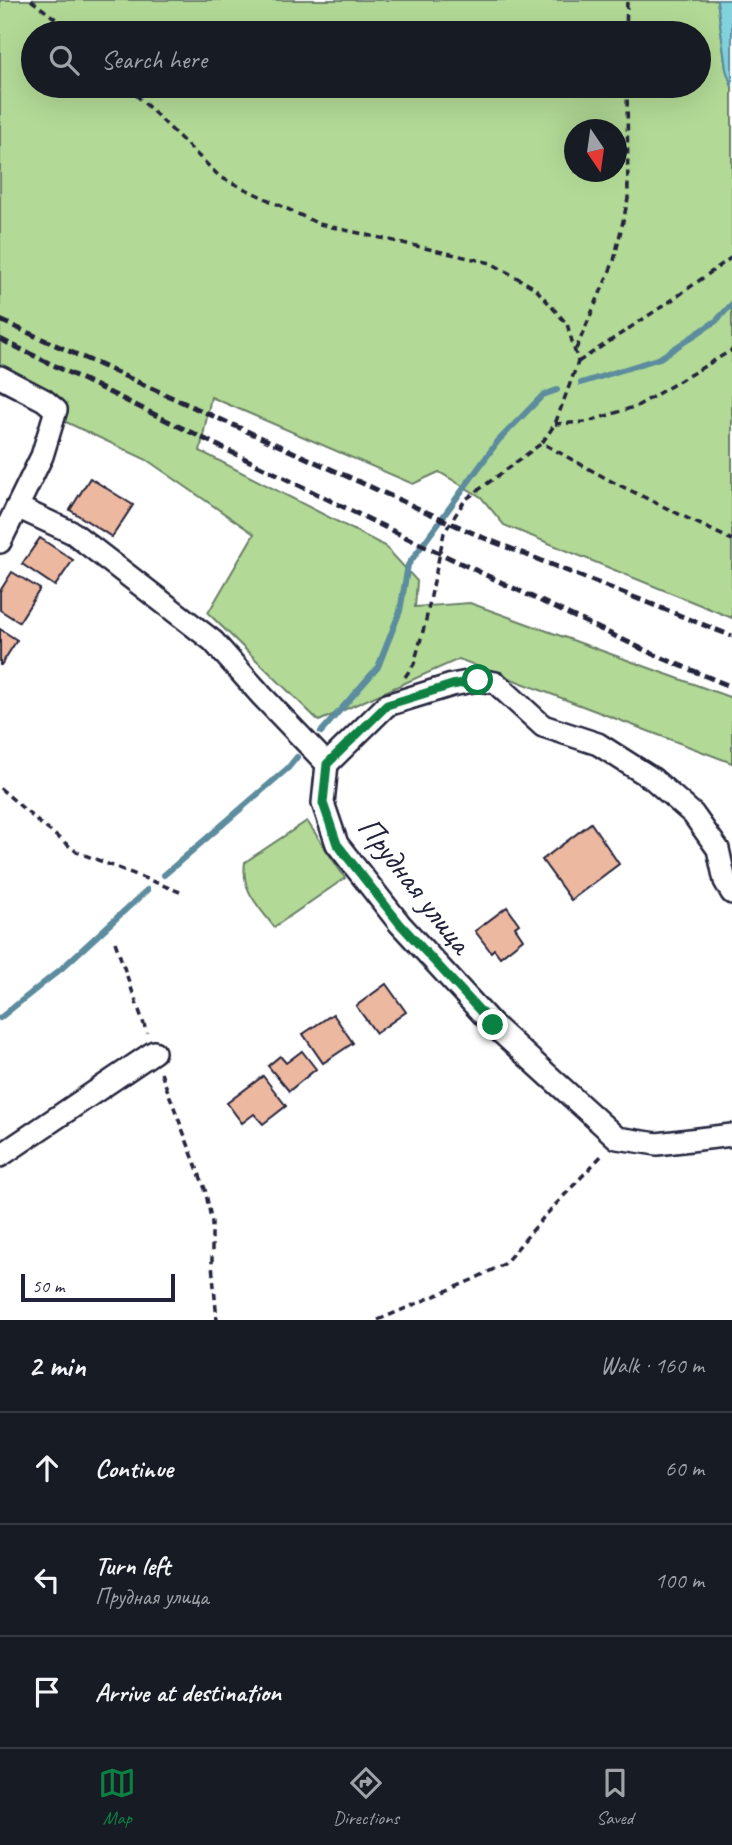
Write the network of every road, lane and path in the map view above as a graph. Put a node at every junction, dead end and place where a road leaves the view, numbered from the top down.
1 (30, 0) edge
2 (627, 0) edge
3 (58, 21) edge
4 (626, 21) edge
5 (139, 98) edge
6 (626, 98) edge
7 (732, 257) edge
8 (732, 350) edge
9 (575, 351) junction
10 (578, 362) junction
11 (0, 377) edge
12 (555, 424) junction
13 (542, 443) junction
14 (17, 507) junction
15 (732, 540) edge
16 (0, 542) edge
17 (387, 705) junction
18 (327, 764) junction
19 (0, 788) edge
20 (180, 892) dead end
21 (732, 893) edge
22 (115, 942) dead end
23 (154, 1052) junction
24 (732, 1135) edge
25 (617, 1139) junction
26 (0, 1156) edge
27 (218, 1320) edge
28 (377, 1320) edge

1 - 3 path
2 - 4 path
5 - 9 path
6 - 9 path
7 - 10 path
8 - 12 path
9 - 10 path
10 - 12 path
11 - 14 street
12 - 13 path
13 - 15 path
13 - 17 path
14 - 16 street
14 - 18 street
17 - 18 street
17 - 21 street
18 - 25 street, Прудная улица
19 - 20 path
22 - 23 path
23 - 26 street
23 - 27 path
24 - 25 street
25 - 28 path

